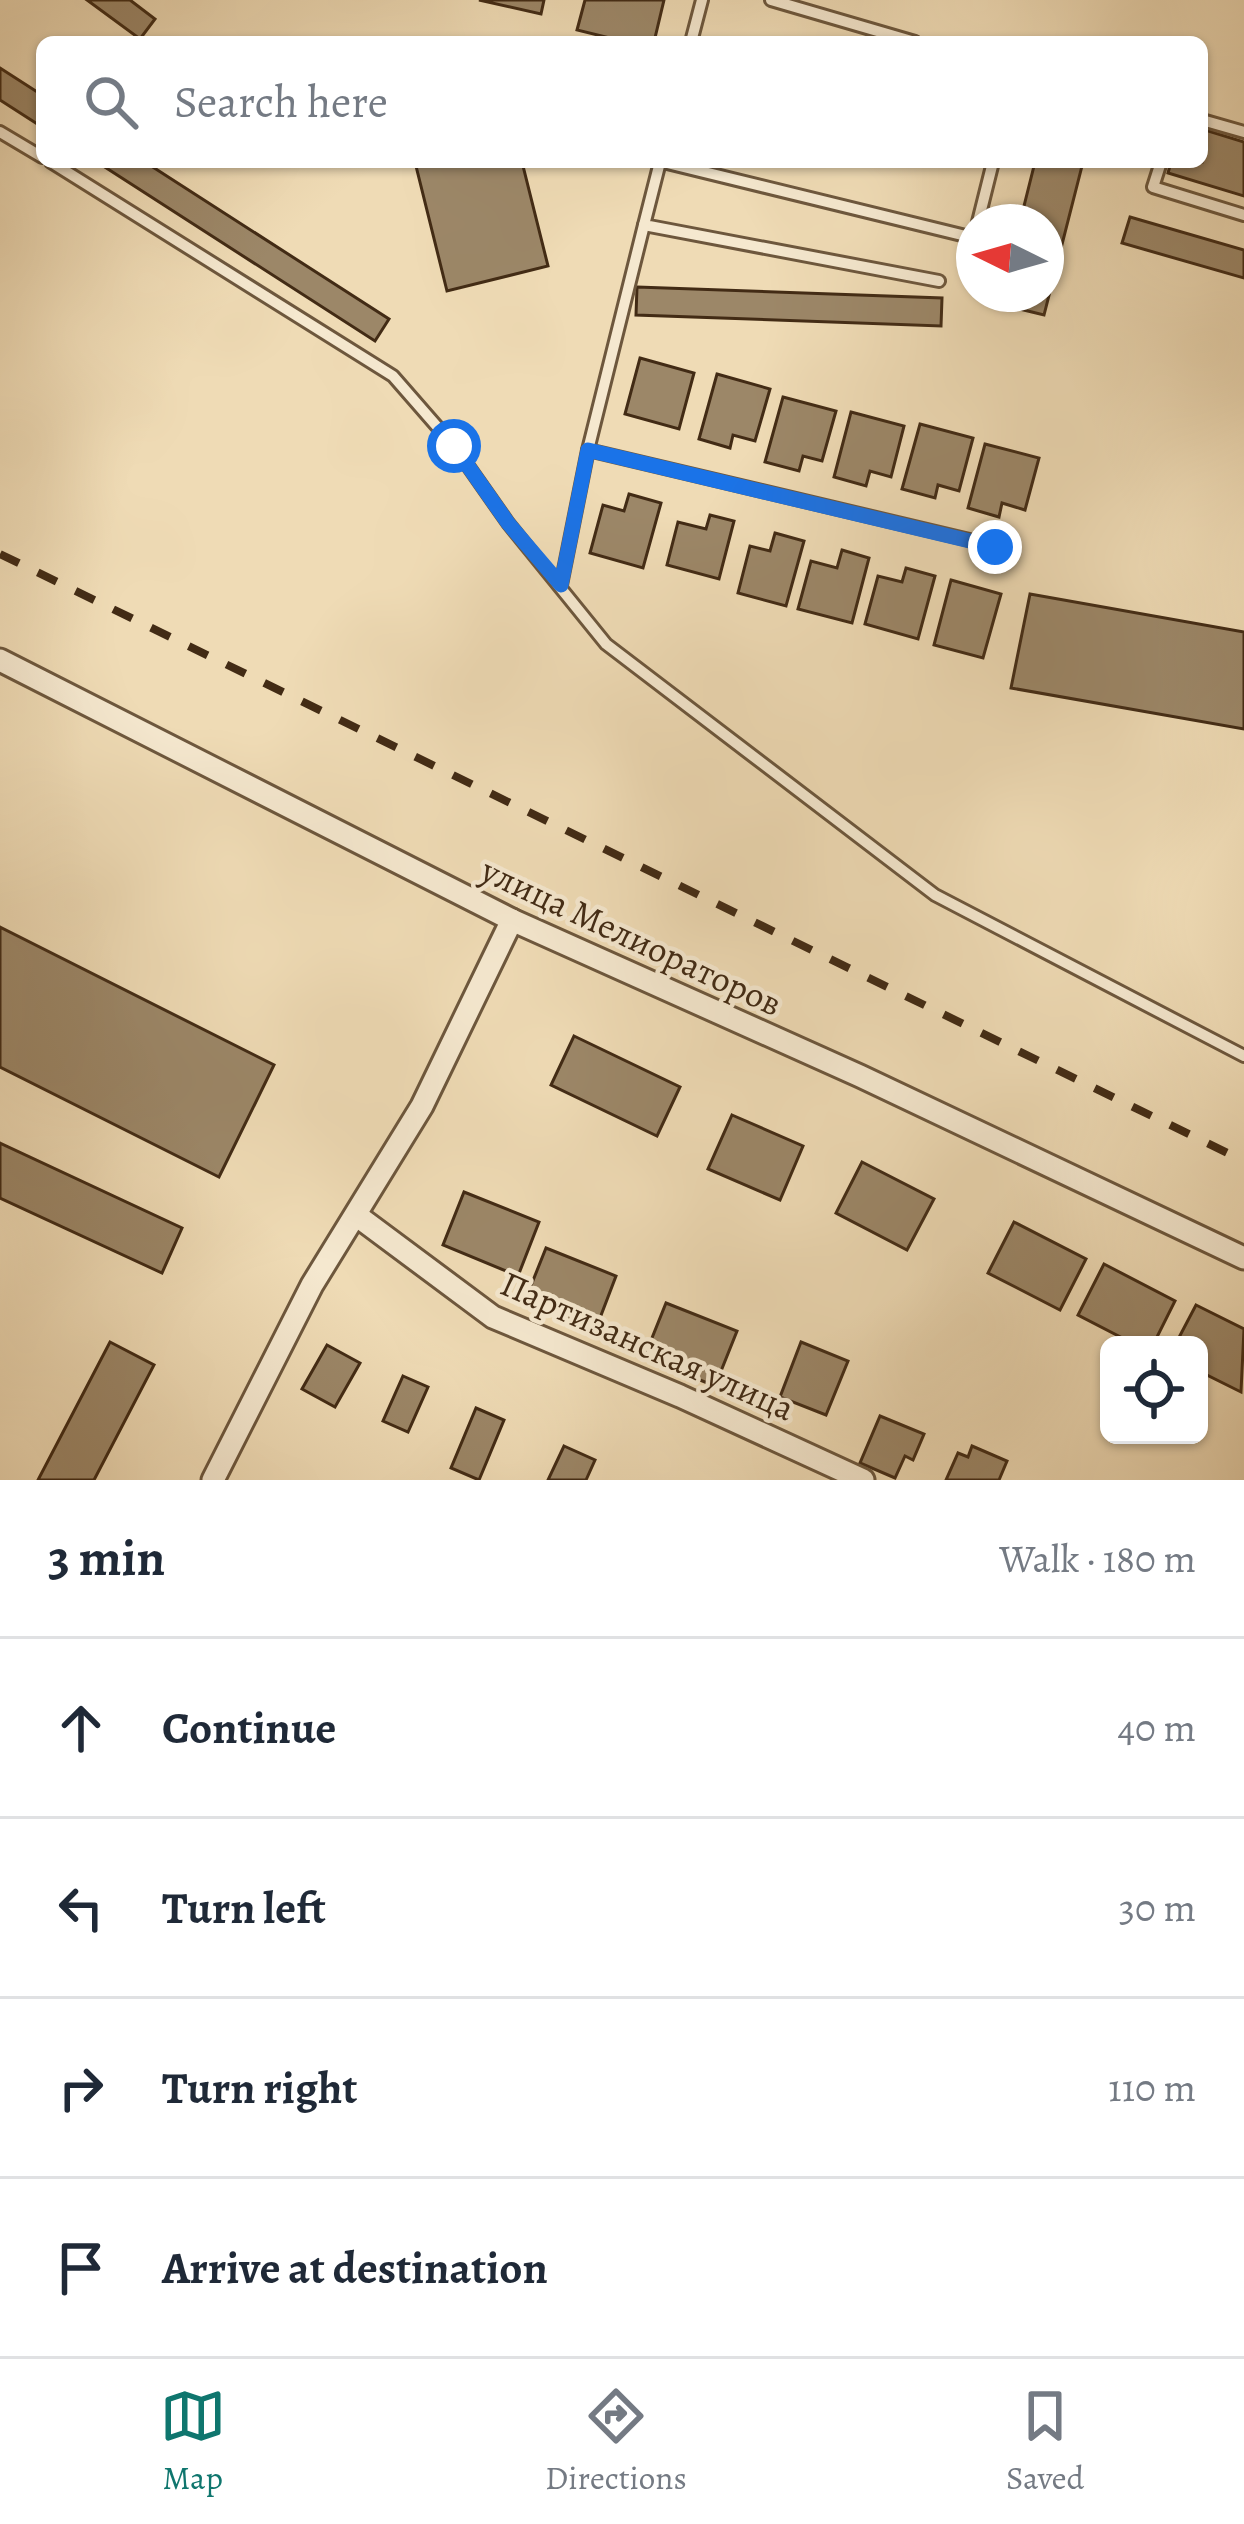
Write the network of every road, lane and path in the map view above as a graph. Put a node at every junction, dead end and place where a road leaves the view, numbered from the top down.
1 (702, 0) edge
2 (771, 0) edge
3 (693, 36) edge
4 (894, 36) edge
5 (1208, 121) edge
6 (0, 132) edge
7 (1244, 132) edge
8 (36, 153) edge
9 (61, 168) edge
10 (659, 168) edge
11 (686, 168) edge
12 (992, 168) edge
13 (1159, 168) edge
14 (982, 204) edge
15 (1244, 215) edge
16 (644, 225) junction
17 (956, 234) edge
18 (939, 280) dead end
19 (588, 450) junction
20 (995, 547) dead end
21 (561, 585) junction
22 (0, 660) edge
23 (512, 920) junction
24 (1244, 1056) edge
25 (356, 1215) junction
26 (1244, 1258) edge
27 (213, 1480) edge
28 (863, 1480) edge

1 - 3 lane
2 - 4 lane
5 - 7 lane
6 - 8 lane
9 - 21 lane
10 - 16 lane
11 - 17 lane
12 - 14 lane
13 - 15 lane
16 - 18 lane
16 - 19 lane
19 - 20 lane
19 - 21 lane
21 - 24 lane
22 - 23 street, улица Мелиораторов
23 - 25 street
23 - 26 street, улица Мелиораторов
25 - 27 street
25 - 28 street, Партизанская улица

